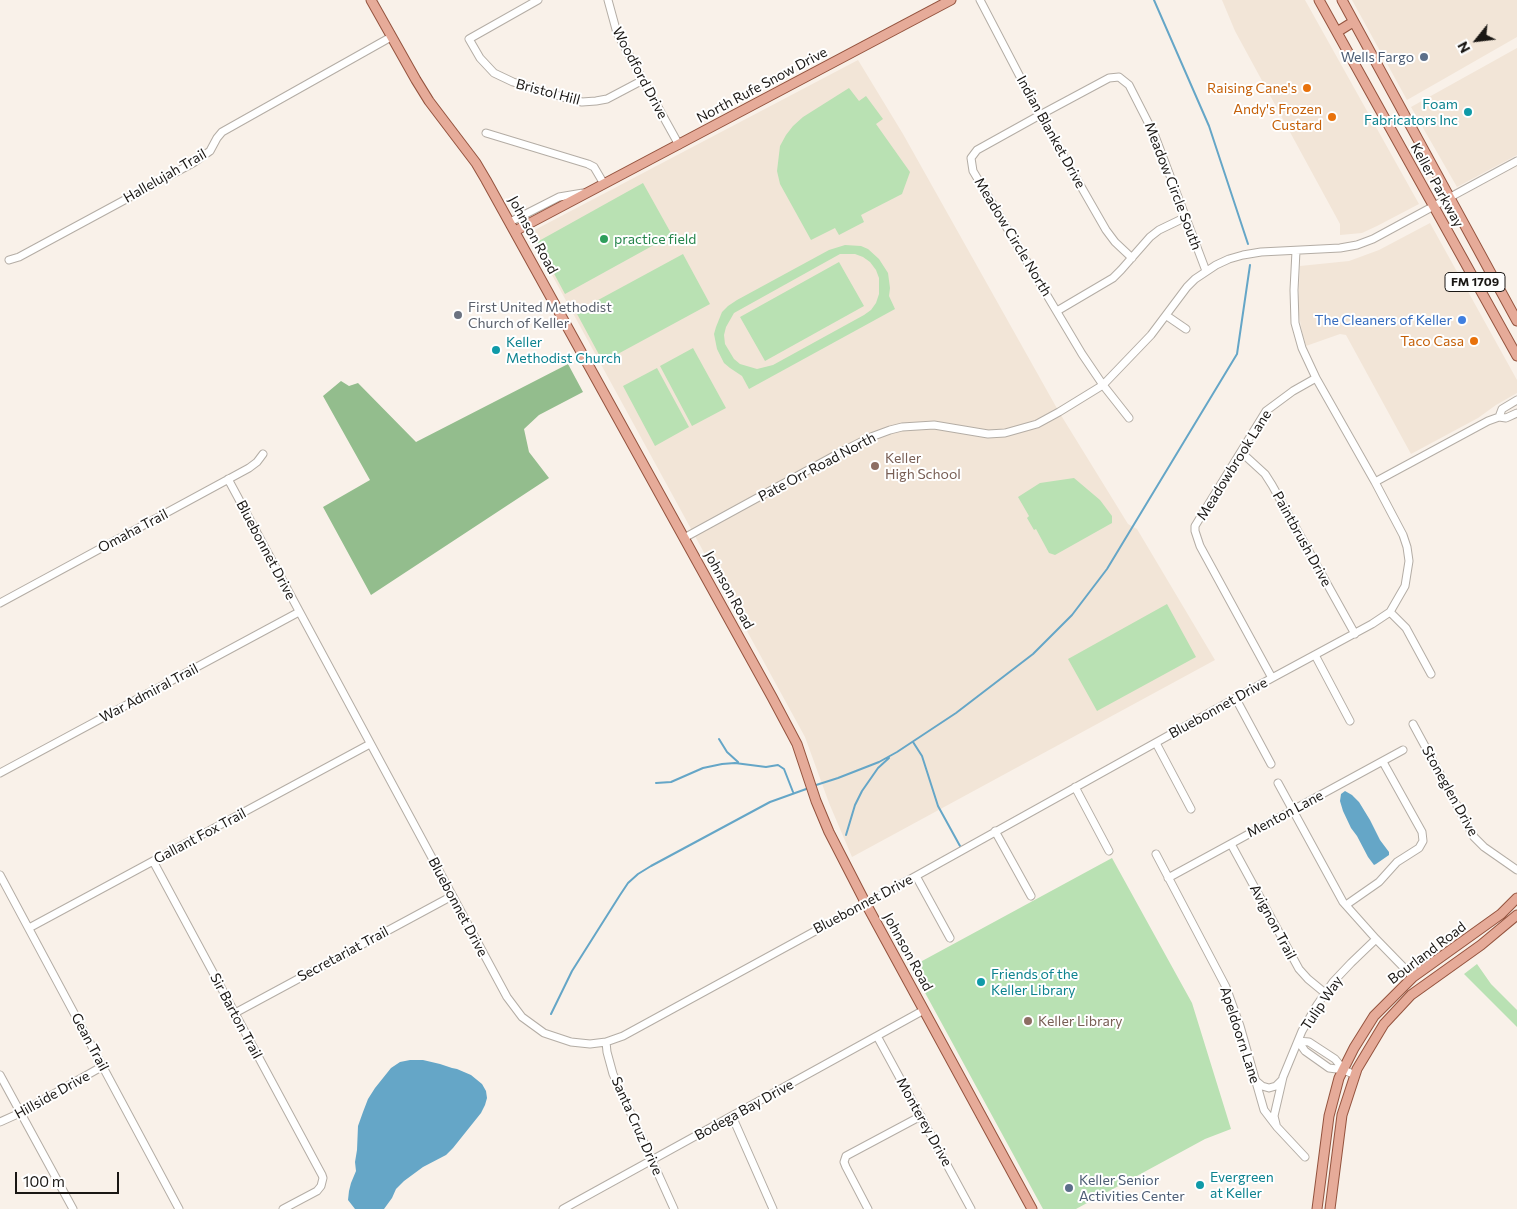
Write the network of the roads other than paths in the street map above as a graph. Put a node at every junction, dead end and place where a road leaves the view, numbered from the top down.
1 (371, 0) edge
2 (538, 0) edge
3 (608, 0) edge
4 (951, 0) edge
5 (980, 0) edge
6 (1319, 0) edge
7 (1342, 0) edge
8 (1353, 22) junction
9 (1337, 32) junction
10 (391, 37) junction
11 (643, 80) junction
12 (1040, 115) junction
13 (486, 133) dead end
14 (678, 144) junction
15 (1517, 161) edge
16 (604, 184) junction
17 (586, 193) junction
18 (1450, 198) junction
19 (1434, 207) junction
20 (1186, 217) junction
21 (510, 222) junction
22 (515, 232) junction
23 (1296, 250) junction
24 (1132, 258) junction
25 (9, 260) dead end
26 (1206, 271) junction
27 (1057, 311) junction
28 (1167, 316) junction
29 (1517, 321) edge
30 (1186, 329) dead end
31 (1517, 356) edge
32 (1316, 378) junction
33 (1103, 385) junction
34 (1517, 400) edge
35 (1517, 413) edge
36 (1499, 417) junction
37 (1128, 418) dead end
38 (1241, 452) junction
39 (263, 454) dead end
40 (228, 479) junction
41 (1375, 482) junction
42 (684, 538) junction
43 (0, 603) edge
44 (299, 612) junction
45 (1390, 612) junction
46 (1355, 634) junction
47 (1315, 655) junction
48 (1431, 674) dead end
49 (1272, 678) junction
50 (1236, 699) junction
51 (1350, 721) dead end
52 (1413, 724) dead end
53 (1156, 743) junction
54 (370, 744) junction
55 (1402, 750) dead end
56 (1383, 762) junction
57 (1271, 764) dead end
58 (0, 774) edge
59 (1278, 784) dead end
60 (1075, 787) junction
61 (1191, 809) dead end
62 (1293, 810) junction
63 (995, 831) junction
64 (1231, 844) junction
65 (1109, 850) dead end
66 (1156, 854) dead end
67 (153, 862) junction
68 (1517, 870) edge
69 (0, 875) edge
70 (916, 876) junction
71 (1168, 878) junction
72 (452, 896) junction
73 (1030, 896) dead end
74 (1517, 898) edge
75 (865, 902) junction
76 (1346, 905) junction
77 (1517, 915) edge
78 (29, 928) junction
79 (950, 938) dead end
80 (1376, 939) junction
81 (1413, 977) junction
82 (1325, 993) junction
83 (924, 1010) junction
84 (234, 1013) junction
85 (877, 1036) junction
86 (1298, 1041) junction
87 (606, 1042) junction
88 (103, 1066) junction
89 (1344, 1070) junction
90 (0, 1075) edge
91 (1355, 1075) junction
92 (1254, 1077) junction
93 (1283, 1077) junction
94 (20, 1113) junction
95 (732, 1116) junction
96 (921, 1116) junction
97 (0, 1122) edge
98 (1277, 1127) junction
99 (1305, 1157) dead end
100 (652, 1160) junction
101 (575, 1206) edge
102 (73, 1209) edge
103 (179, 1209) edge
104 (283, 1209) edge
105 (562, 1209) edge
106 (674, 1209) edge
107 (773, 1209) edge
108 (868, 1209) edge
109 (971, 1209) edge
110 (1032, 1209) edge
111 (1317, 1209) edge
112 (1330, 1209) edge

1 - 10 main road, Johnson Road
2 - 11 street, Bristol Hill
3 - 11 street, Woodford Drive
4 - 14 main road, North Rufe Snow Drive
5 - 12 street, Indian Blanket Drive
6 - 9 main road, Keller Parkway / FM 1709
7 - 8 main road, Keller Parkway / FM 1709
8 - 9 main road
8 - 18 main road, Keller Parkway / FM 1709
9 - 19 main road, Keller Parkway / FM 1709
10 - 21 main road, Johnson Road
10 - 25 street, Hallelujah Trail
11 - 14 street, Woodford Drive
12 - 20 street, Meadow Circle South
12 - 24 street, Indian Blanket Drive
12 - 27 street, Meadow Circle North
13 - 16 street
14 - 16 main road, North Rufe Snow Drive
15 - 18 street, Pate Orr Road North
16 - 17 main road, North Rufe Snow Drive
17 - 21 street, North Rufe Snow Drive
17 - 22 main road, North Rufe Snow Drive
18 - 19 street, Pate Orr Road North
18 - 29 main road, Keller Parkway / FM 1709
19 - 23 street, Pate Orr Road North
19 - 31 main road, Keller Parkway / FM 1709
20 - 24 street
20 - 26 street, Meadow Circle South
21 - 22 main road, Johnson Road
22 - 42 main road, Johnson Road
23 - 26 street, Pate Orr Road North
23 - 32 street, Bluebonnet Drive
24 - 27 street
26 - 28 street, Pate Orr Road North
27 - 33 street, Meadow Circle North
28 - 30 street
28 - 33 street, Pate Orr Road North
32 - 38 street, Meadowbrook Lane
32 - 41 street, Bluebonnet Drive
33 - 37 street, Meadow Circle North
33 - 42 street, Pate Orr Road North
34 - 36 street
35 - 36 street
36 - 41 street
38 - 46 street, Paintbrush Drive
38 - 49 street, Meadowbrook Lane
39 - 40 street, Omaha Trail
40 - 43 street, Omaha Trail
40 - 44 street, Bluebonnet Drive
41 - 45 street, Bluebonnet Drive
42 - 75 main road, Johnson Road
44 - 54 street, Bluebonnet Drive
44 - 58 street, War Admiral Trail
45 - 46 street, Bluebonnet Drive
45 - 48 street
46 - 47 street, Bluebonnet Drive
47 - 49 street, Bluebonnet Drive
47 - 51 street
49 - 50 street, Bluebonnet Drive
50 - 53 street, Bluebonnet Drive
50 - 57 street
52 - 68 street, Stoneglen Drive
53 - 60 street, Bluebonnet Drive
53 - 61 street
54 - 67 street, Gallant Fox Trail
54 - 72 street, Bluebonnet Drive
55 - 56 street, Menton Lane
56 - 62 street, Menton Lane
56 - 76 street
59 - 62 street
60 - 63 street, Bluebonnet Drive
60 - 65 street
62 - 64 street, Menton Lane
62 - 76 street
63 - 70 street, Bluebonnet Drive
63 - 73 street
64 - 71 street, Menton Lane
64 - 82 street, Avignon Trail
66 - 71 street, Apeldoorn Lane
67 - 78 street, Gallant Fox Trail
67 - 84 street, Sir Barton Trail
69 - 78 street, Gean Trail
70 - 75 street, Bluebonnet Drive
70 - 79 street
71 - 92 street, Apeldoorn Lane
72 - 84 street, Secretariat Trail
72 - 87 street, Bluebonnet Drive
74 - 81 main road, Bourland Road
75 - 83 main road, Johnson Road
75 - 87 street, Bluebonnet Drive
76 - 80 street
77 - 91 main road, Bourland Road
78 - 88 street, Gean Trail
80 - 81 street
80 - 82 street, Tulip Way
81 - 89 main road, Bourland Road
82 - 86 street, Tulip Way
83 - 85 street, Bodega Bay Drive
83 - 110 main road, Johnson Road
84 - 104 street, Sir Barton Trail
85 - 95 street, Bodega Bay Drive
85 - 96 street, Monterey Drive
86 - 89 street
86 - 93 street, Tulip Way
87 - 100 street, Santa Cruz Drive
88 - 94 street, Hillside Drive
88 - 103 street, Gean Trail
89 - 91 street
89 - 111 main road, Bourland Road
90 - 94 street
91 - 112 main road, Bourland Road
92 - 93 street
92 - 98 street, Apeldoorn Lane
93 - 98 street, Tulip Way
94 - 97 street, Hillside Drive
94 - 102 street
95 - 100 street, Bodega Bay Drive
95 - 107 street
96 - 108 street
96 - 109 street, Monterey Drive
98 - 99 street, Apeldoorn Lane
100 - 101 street, Bodega Bay Drive
100 - 106 street, Santa Cruz Drive
101 - 105 street, Bodega Bay Drive

